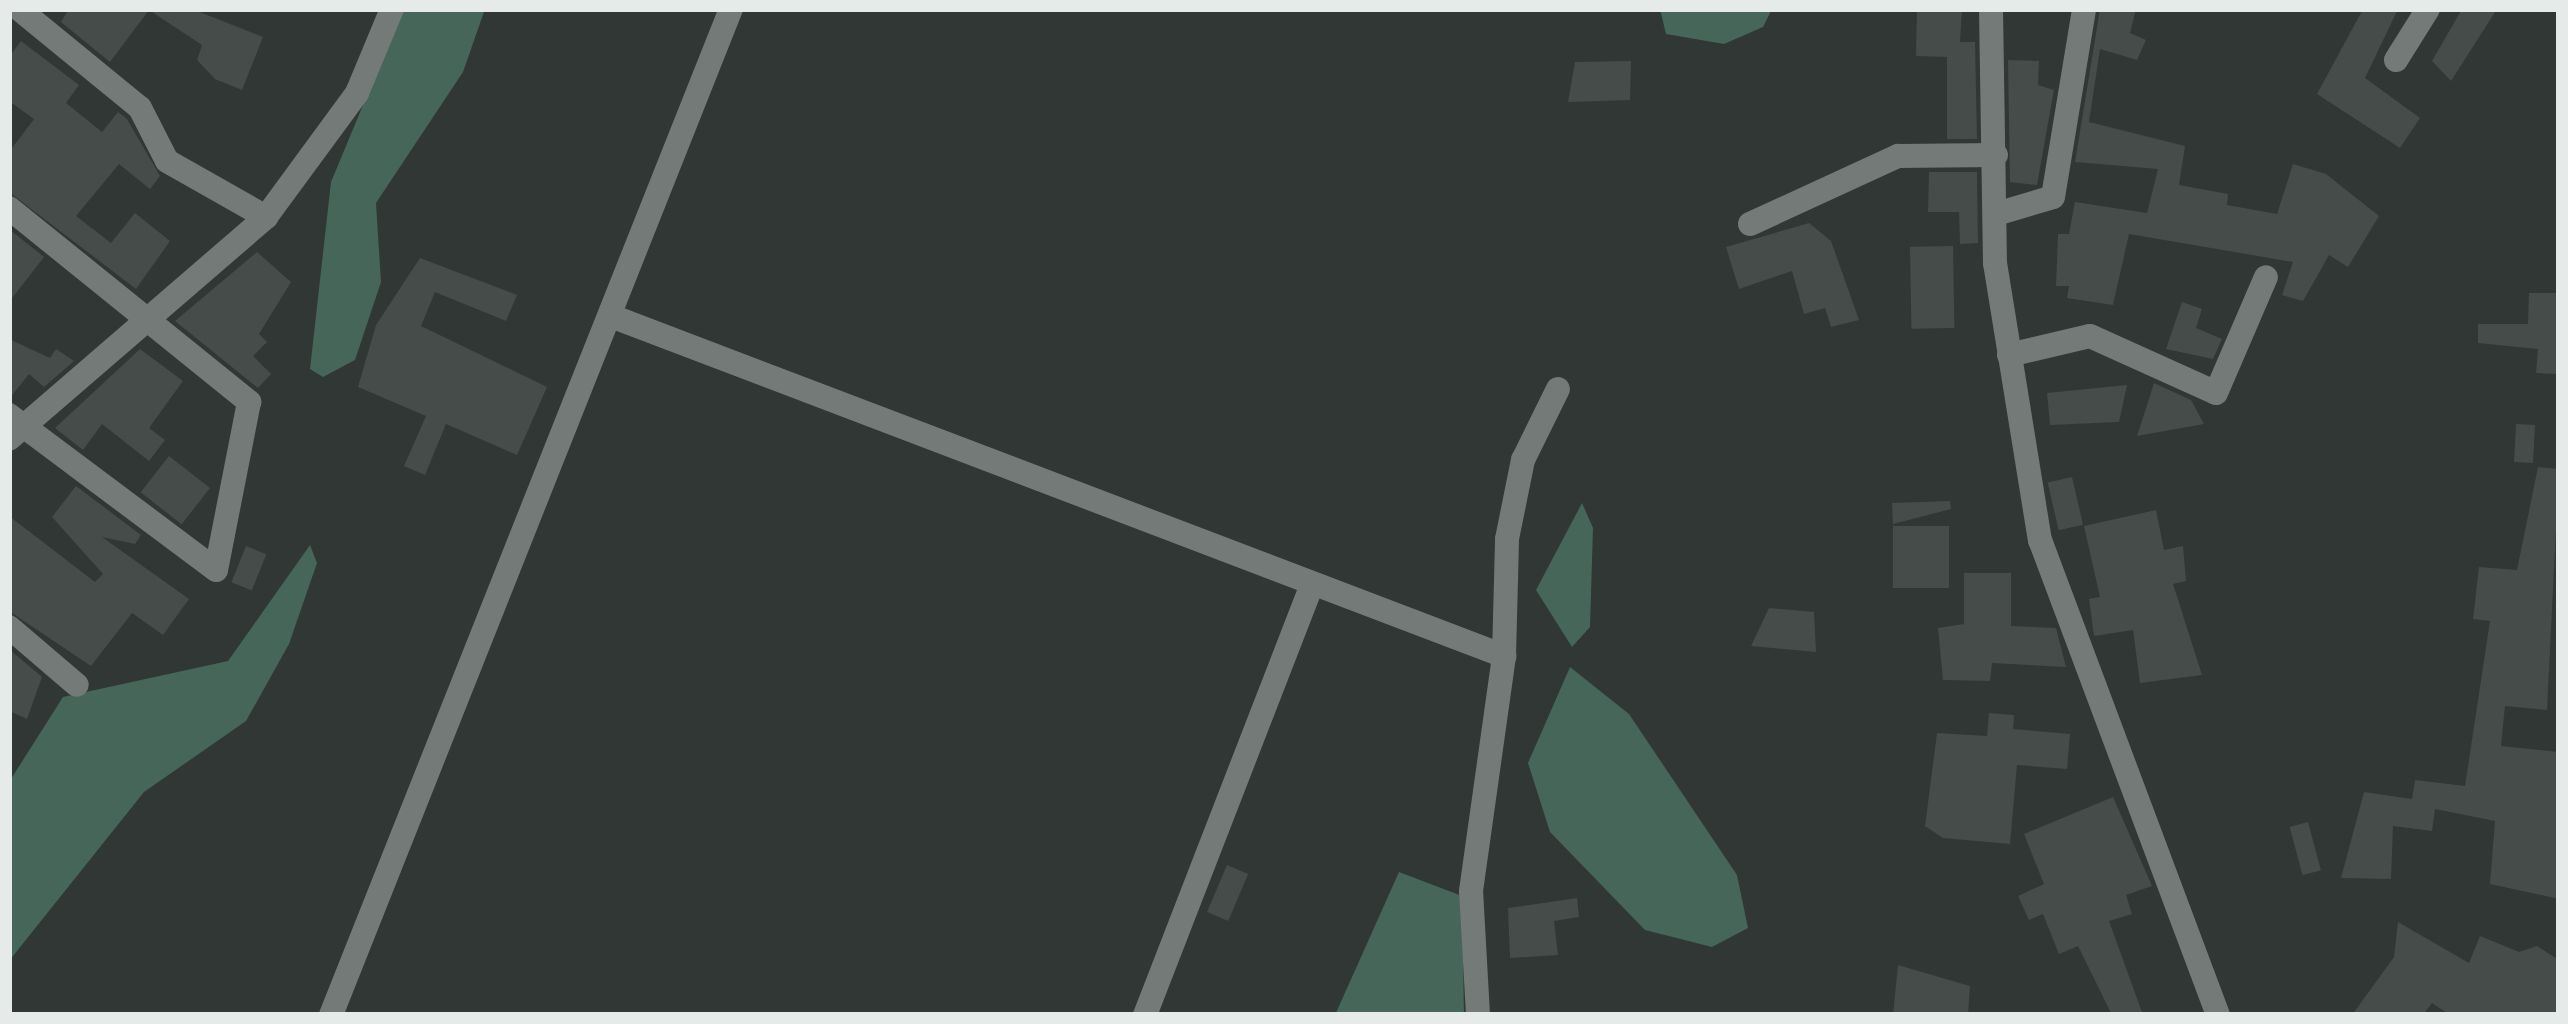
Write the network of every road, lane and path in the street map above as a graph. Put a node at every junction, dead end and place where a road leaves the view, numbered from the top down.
1 (20, 9) edge
2 (392, 9) edge
3 (731, 9) edge
4 (1991, 9) edge
5 (2084, 9) edge
6 (2428, 9) edge
7 (2396, 60) dead end
8 (1996, 155) junction
9 (9, 208) edge
10 (1996, 214) junction
11 (266, 217) junction
12 (1750, 224) dead end
13 (2266, 277) dead end
14 (611, 316) junction
15 (151, 320) junction
16 (2009, 356) junction
17 (1558, 389) dead end
18 (14, 427) edge
19 (1311, 587) junction
20 (9, 627) edge
21 (1504, 656) junction
22 (77, 685) dead end
23 (331, 1015) edge
24 (1145, 1015) edge
25 (1478, 1015) edge
26 (2218, 1015) edge

1 - 11 street
2 - 11 street
3 - 14 street
4 - 8 street
5 - 10 street
6 - 7 street
8 - 10 street
8 - 12 street
9 - 15 street
10 - 16 street
11 - 15 street
13 - 16 street
14 - 19 street
14 - 23 street
15 - 18 street
15 - 18 street
16 - 26 street
17 - 21 street
19 - 21 street
19 - 24 street
20 - 22 street
21 - 25 street

